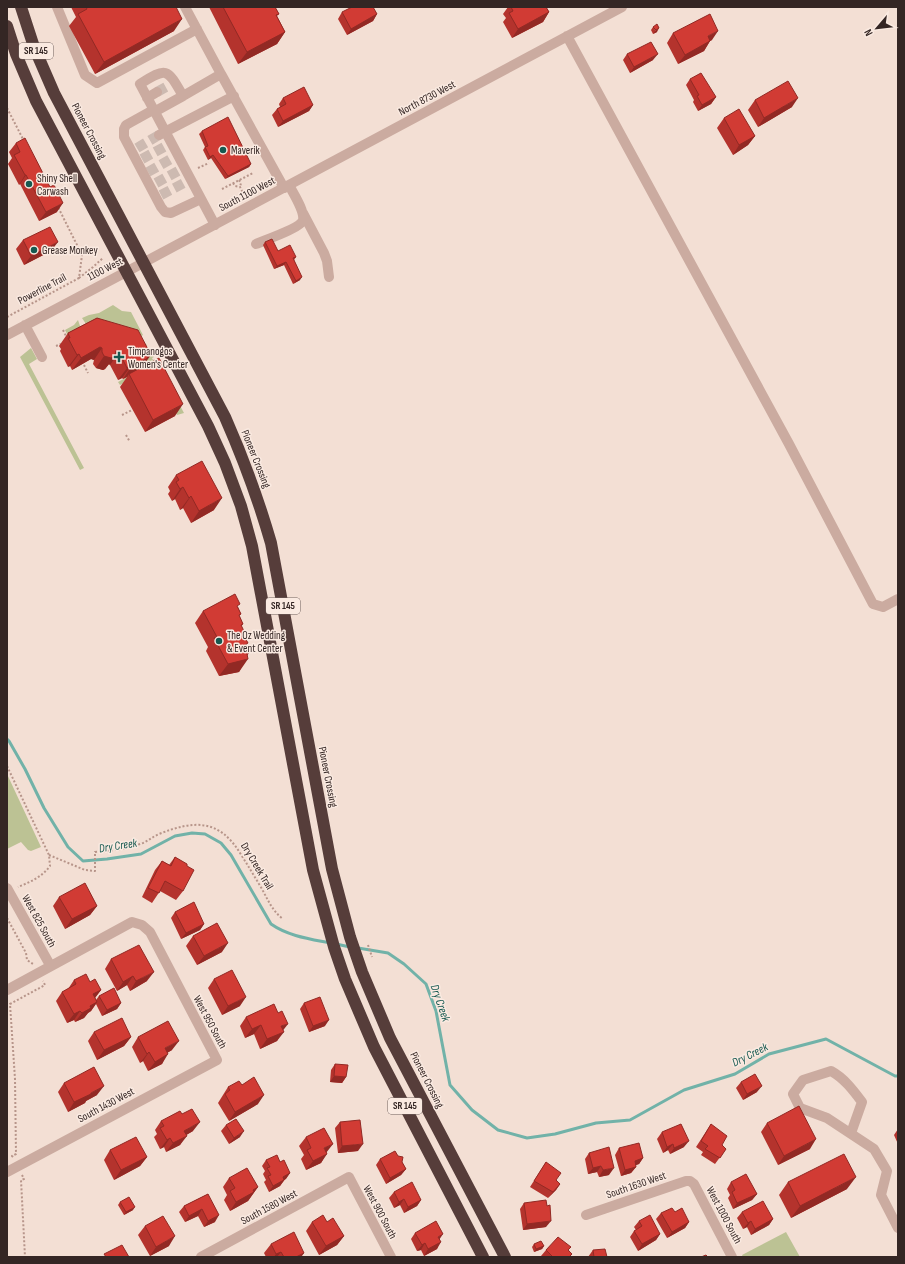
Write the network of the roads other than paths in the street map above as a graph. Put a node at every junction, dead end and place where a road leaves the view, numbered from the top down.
1 (21, 7) edge
2 (57, 7) edge
3 (185, 7) edge
4 (622, 7) edge
5 (7, 26) edge
6 (197, 29) junction
7 (571, 34) junction
8 (221, 74) junction
9 (157, 92) tunnel mouth
10 (183, 96) junction
11 (234, 96) junction
12 (147, 98) junction
13 (154, 111) junction
14 (162, 134) junction
15 (288, 186) junction
16 (201, 199) junction
17 (303, 213) junction
18 (214, 225) junction
19 (256, 244) dead end
20 (144, 263) junction
21 (126, 272) junction
22 (330, 277) dead end
23 (25, 325) junction
24 (7, 335) edge
25 (42, 357) dead end
26 (898, 599) edge
27 (7, 888) edge
28 (50, 965) junction
29 (7, 990) edge
30 (217, 1060) joint
31 (851, 1133) junction
32 (7, 1172) edge
33 (349, 1177) joint
34 (694, 1184) joint
35 (586, 1215) dead end
36 (898, 1228) edge
37 (201, 1257) edge
38 (391, 1257) edge
39 (483, 1257) edge
40 (505, 1257) edge
41 (732, 1257) edge

1 - 20 highway, Pioneer Crossing / SR 145
2 - 6 street
3 - 6 street
4 - 7 street
5 - 21 highway, SR 145
6 - 8 street
7 - 15 street, North 8730 West
7 - 26 street
8 - 10 street
8 - 11 street
9 - 12 street
10 - 12 street
10 - 13 street
11 - 14 street
11 - 15 street
12 - 13 street
13 - 14 street
13 - 16 street
14 - 16 street
15 - 17 street
15 - 18 street, South 1100 West
16 - 18 street
17 - 19 street
17 - 22 street
18 - 20 street, 1100 West
20 - 21 street, 1100 West
20 - 40 highway, Pioneer Crossing / SR 145
21 - 23 street, 1100 West
21 - 39 highway, SR 145
23 - 24 street, 1100 West
23 - 25 street
27 - 28 street, West 825 South
28 - 29 street
28 - 30 street, West 950 South
30 - 32 street, South 1430 West
31 - 31 street
31 - 36 street
33 - 37 street, South 1580 West
33 - 38 street, West 900 South
34 - 35 street, South 1630 West
34 - 41 street, West 1000 South

